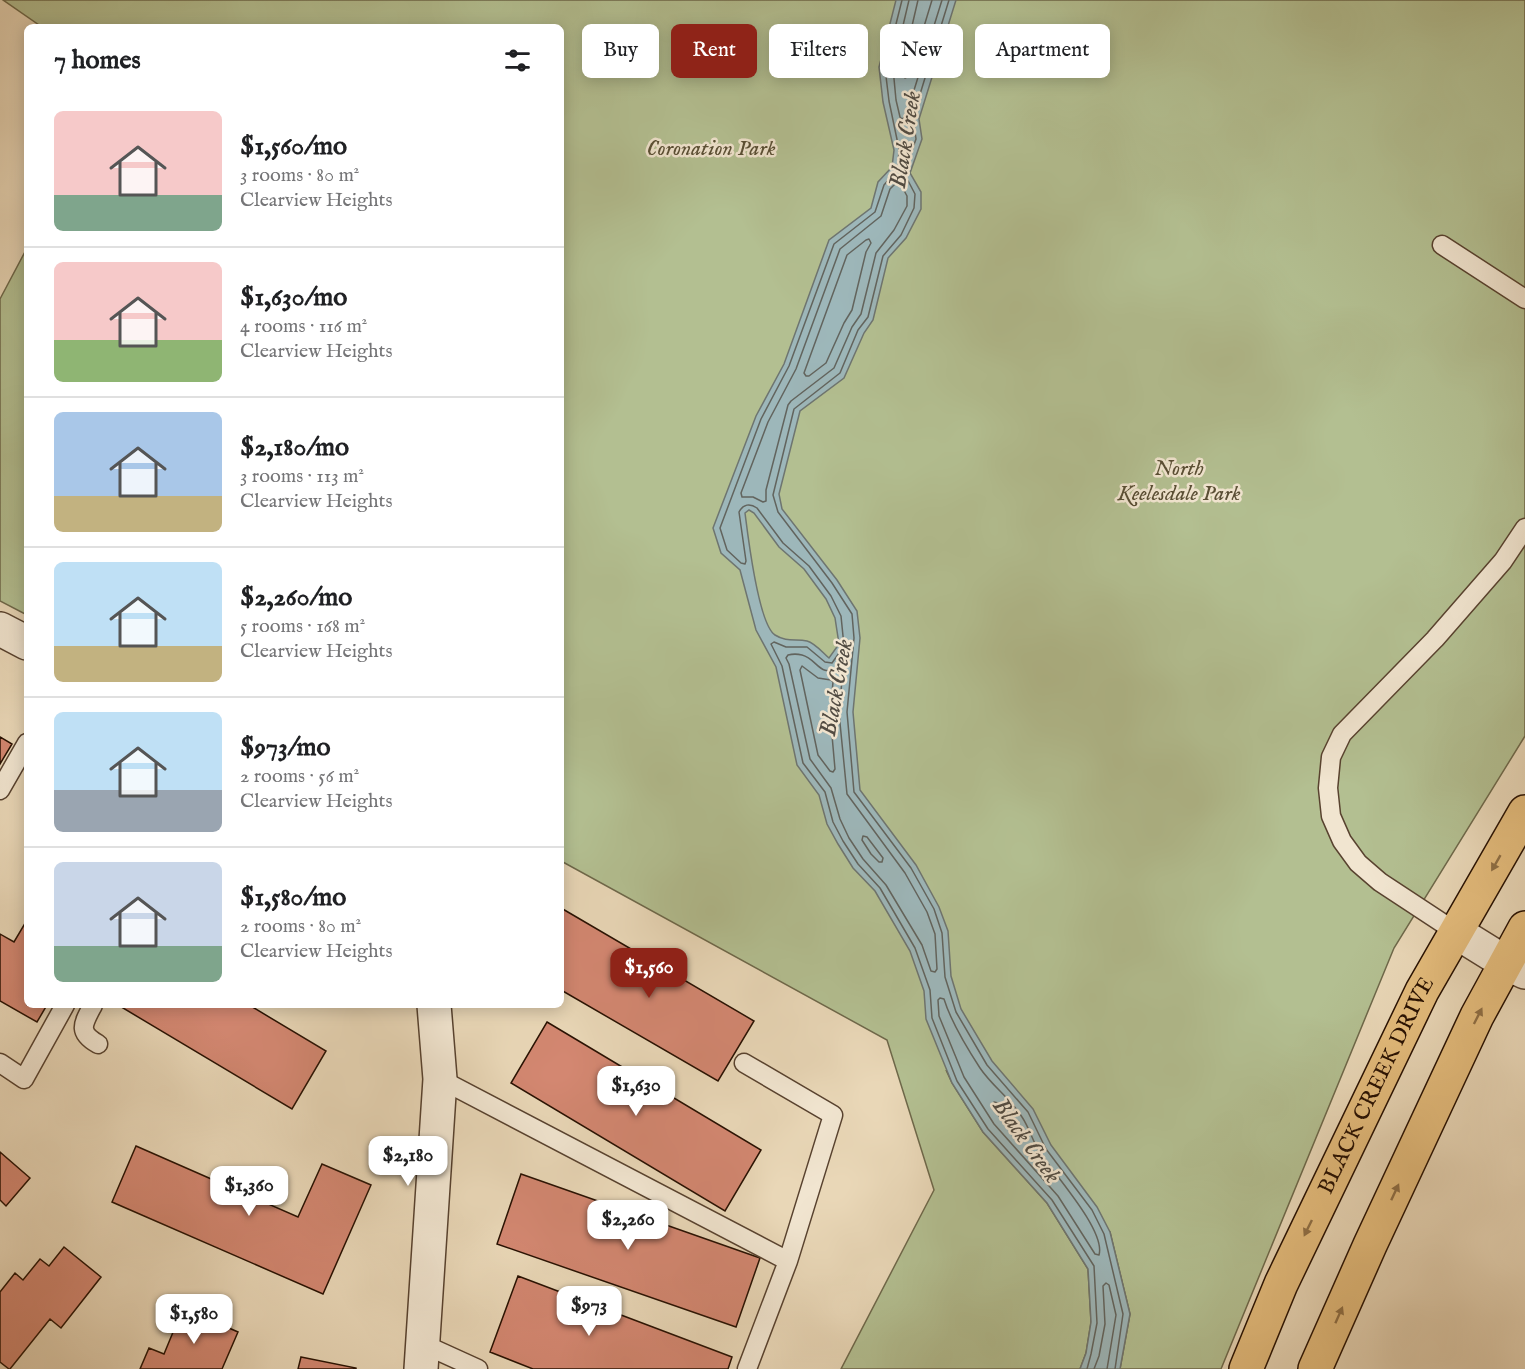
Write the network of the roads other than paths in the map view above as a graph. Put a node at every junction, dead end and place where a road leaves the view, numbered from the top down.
1 (1442, 244) dead end
2 (1525, 299) edge
3 (1525, 528) edge
4 (0, 629) edge
5 (24, 641) edge
6 (24, 748) edge
7 (0, 790) edge
8 (1525, 812) edge
9 (1525, 928) edge
10 (1456, 932) junction
11 (1516, 967) edge
12 (64, 1008) edge
13 (91, 1008) edge
14 (434, 1008) edge
15 (98, 1044) dead end
16 (0, 1063) edge
17 (744, 1063) dead end
18 (440, 1079) junction
19 (788, 1262) junction
20 (422, 1357) edge
21 (478, 1369) edge
22 (747, 1369) edge
23 (1246, 1369) edge
24 (1315, 1369) edge

1 - 2 lane
3 - 10 lane
4 - 5 street
6 - 7 lane
8 -> 10 main road, BLACK CREEK DRIVE
9 - 11 main road
10 - 11 street
10 -> 23 main road, BLACK CREEK DRIVE
24 -> 11 main road
12 - 16 lane
13 - 15 lane
14 - 18 street
17 - 19 lane
18 - 19 lane
18 - 20 street
19 - 22 lane
20 - 21 lane

